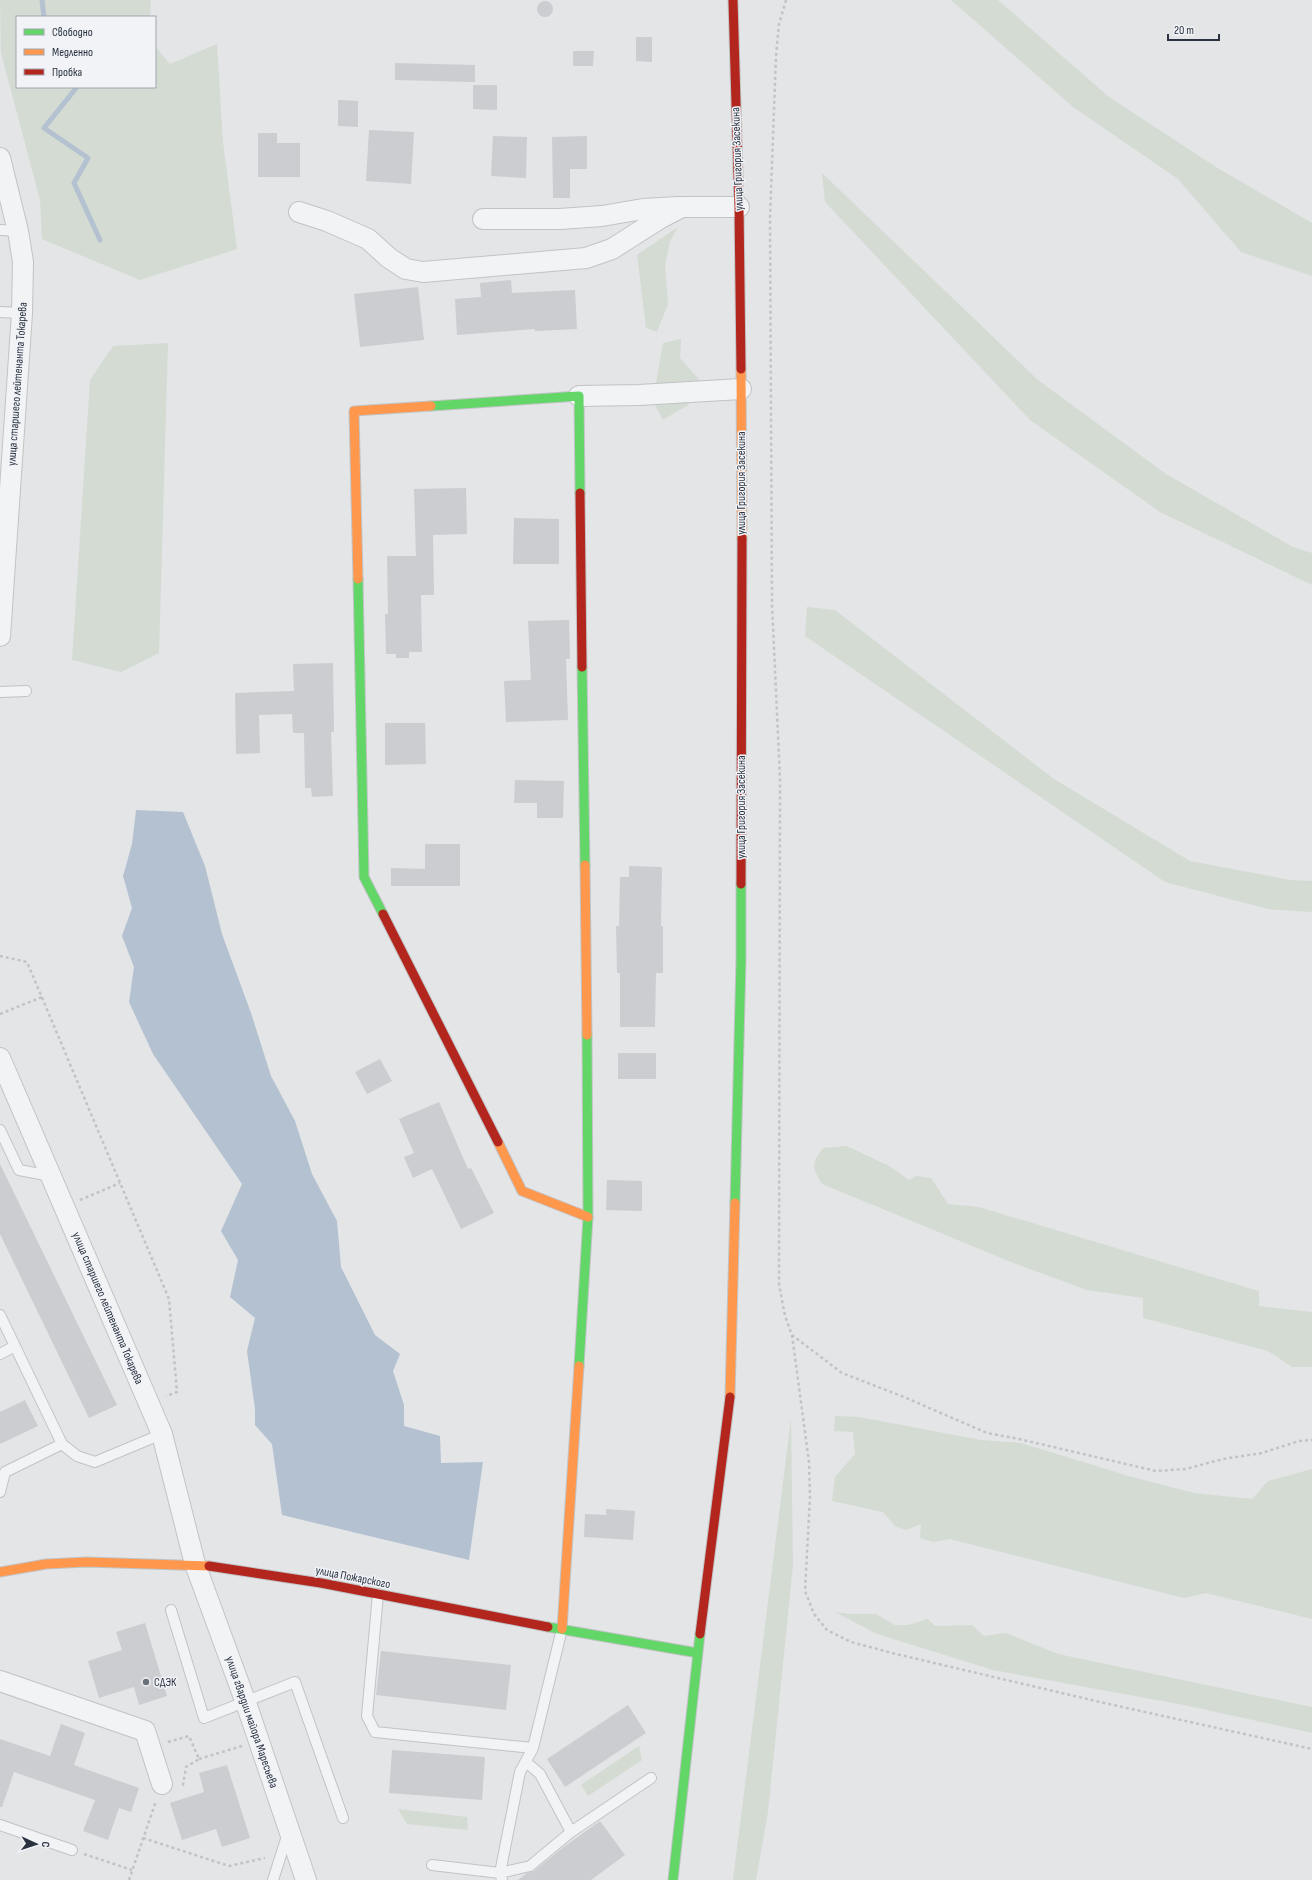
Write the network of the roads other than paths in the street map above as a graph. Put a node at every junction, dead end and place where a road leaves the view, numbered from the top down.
1 (731, 2) edge
2 (0, 158) edge
3 (682, 207) junction
4 (738, 207) junction
5 (299, 212) dead end
6 (483, 219) dead end
7 (12, 234) edge
8 (0, 312) edge
9 (22, 313) junction
10 (741, 389) junction
11 (580, 396) junction
12 (6, 467) edge
13 (0, 636) edge
14 (26, 691) dead end
15 (0, 692) edge
16 (0, 1058) edge
17 (0, 1130) edge
18 (51, 1176) junction
19 (588, 1217) junction
20 (0, 1315) edge
21 (15, 1346) junction
22 (0, 1354) edge
23 (162, 1434) junction
24 (62, 1444) junction
25 (0, 1492) edge
26 (194, 1564) junction
27 (0, 1572) edge
28 (378, 1594) junction
29 (171, 1610) dead end
30 (562, 1629) junction
31 (698, 1653) junction
32 (0, 1681) edge
33 (246, 1703) junction
34 (533, 1748) junction
35 (526, 1762) junction
36 (650, 1778) dead end
37 (161, 1786) road end
38 (343, 1818) dead end
39 (0, 1824) edge
40 (289, 1829) junction
41 (571, 1832) junction
42 (72, 1850) road end
43 (432, 1865) dead end
44 (501, 1876) edge
45 (273, 1880) edge
46 (306, 1880) edge
47 (673, 1880) edge

1 - 4 street, улица Григория Засекина
2 - 7 street, улица старшего лейтенанта Токарева
3 - 4 street
3 - 5 street
3 - 6 street
4 - 10 street, улица Григория Засекина
7 - 9 street, улица старшего лейтенанта Токарева
8 - 9 lane
9 - 12 street, улица старшего лейтенанта Токарева
10 - 11 street
10 - 31 street, улица Григория Засекина
11 - 19 street
11 - 19 street
12 - 13 street, улица старшего лейтенанта Токарева
14 - 15 lane
16 - 18 street, улица старшего лейтенанта Токарева
17 - 18 lane
18 - 23 street, улица старшего лейтенанта Токарева
19 - 30 street
20 - 21 lane
21 - 22 lane
21 - 24 lane
23 - 24 lane
23 - 26 street, улица старшего лейтенанта Токарева
24 - 25 lane
26 - 27 street, улица Пожарского
26 - 28 street, улица Пожарского
26 - 33 street, улица гвардии майора Маресьева
28 - 30 street, улица Пожарского
28 - 34 lane
29 - 33 lane
30 - 31 street, улица Пожарского
30 - 34 lane
31 - 47 street, улица Григория Засекина
32 - 37 street
33 - 38 lane
33 - 40 street, улица гвардии майора Маресьева
34 - 35 lane
35 - 41 lane
35 - 44 lane
36 - 41 lane
39 - 42 lane
40 - 45 lane
40 - 46 street, улица гвардии майора Маресьева
41 - 44 lane
43 - 44 lane

